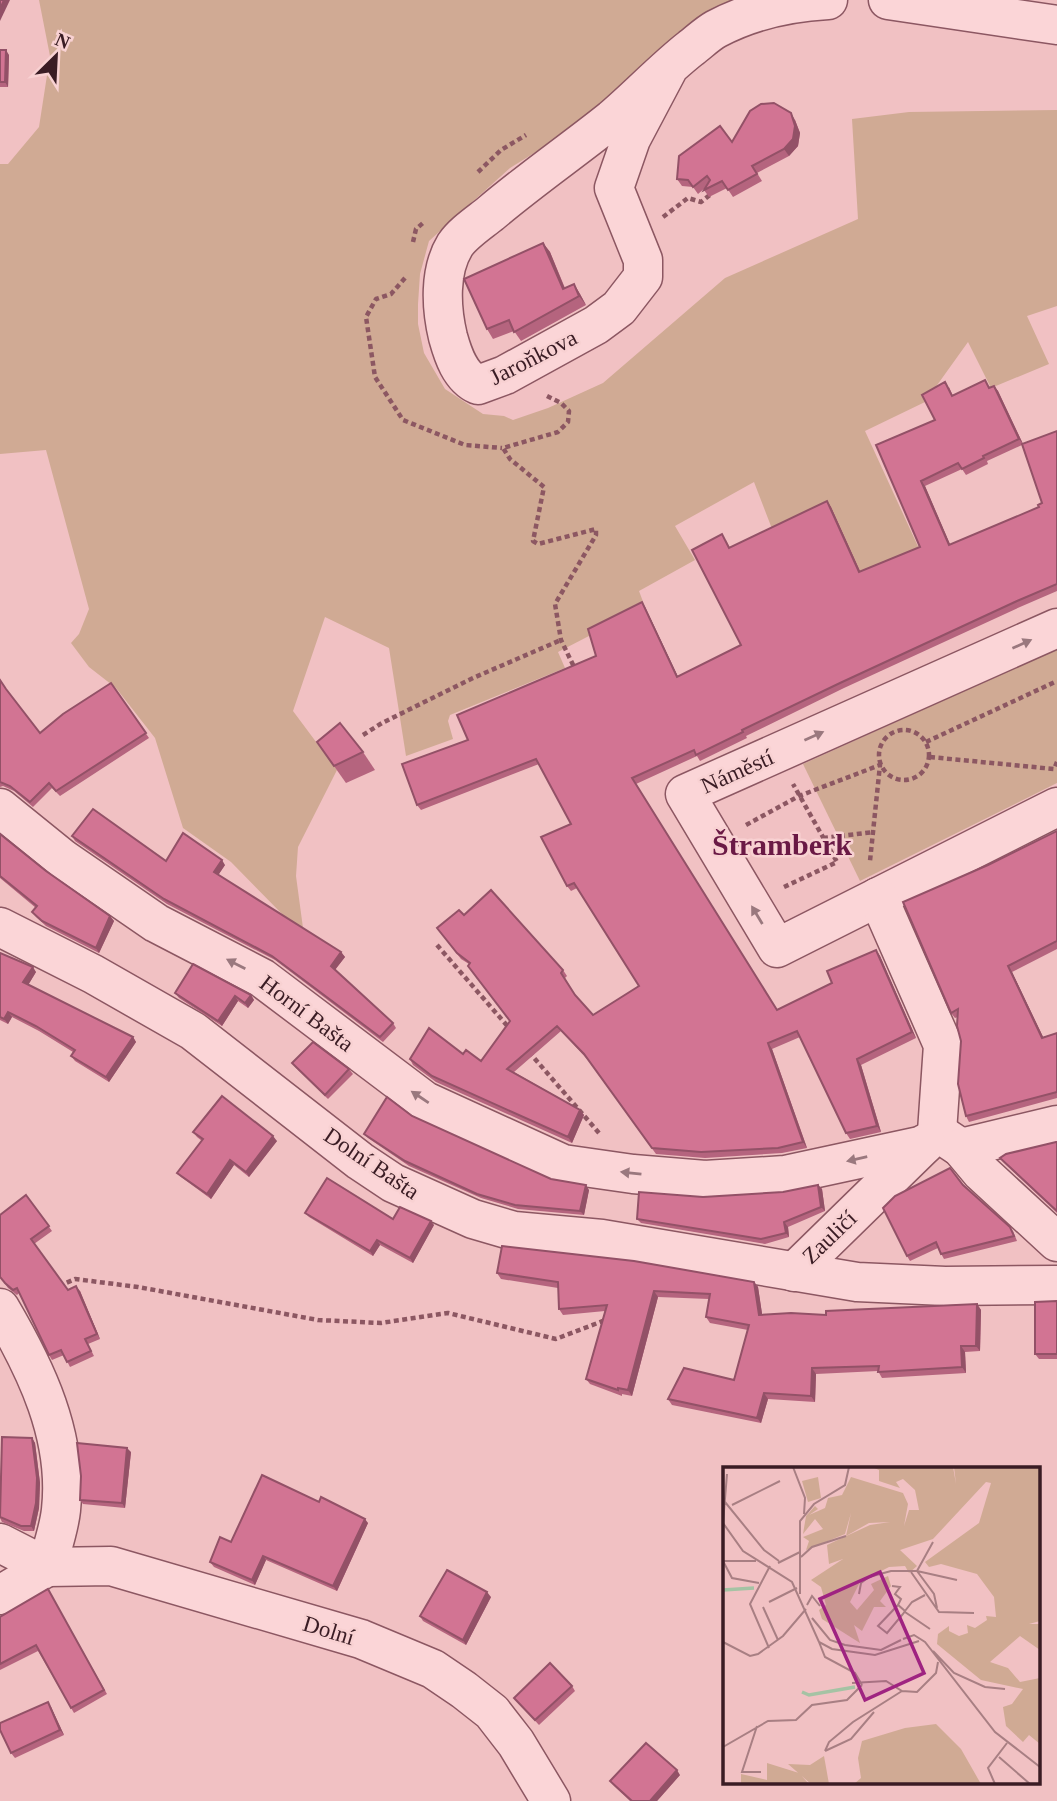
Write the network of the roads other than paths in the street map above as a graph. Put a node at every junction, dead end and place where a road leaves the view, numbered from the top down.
1 (828, 0) edge
2 (888, 0) edge
3 (1057, 25) edge
4 (667, 69) junction
5 (1057, 628) edge
6 (1057, 807) edge
7 (0, 808) edge
8 (878, 897) junction
9 (0, 927) edge
10 (1057, 1125) edge
11 (941, 1142) junction
12 (1057, 1242) edge
13 (794, 1272) junction
14 (1057, 1285) edge
15 (0, 1308) edge
16 (0, 1543) edge
17 (47, 1567) junction
18 (0, 1595) edge
19 (551, 1801) edge

1 - 4 street, Jaroňkova
2 - 3 street
4 - 4 street, Jaroňkova
8 -> 5 street, Náměstí
6 - 8 street, Náměstí
11 -> 7 street, Horní Bašta
8 - 11 street
9 - 13 street, Dolní Bašta
10 - 11 street, Horní Bašta
11 - 12 street
11 - 13 street, Zauličí
13 - 14 street, Zauličí
15 - 17 street
16 - 17 street, Dolní
17 - 18 street, Dolní
17 - 19 street, Dolní

